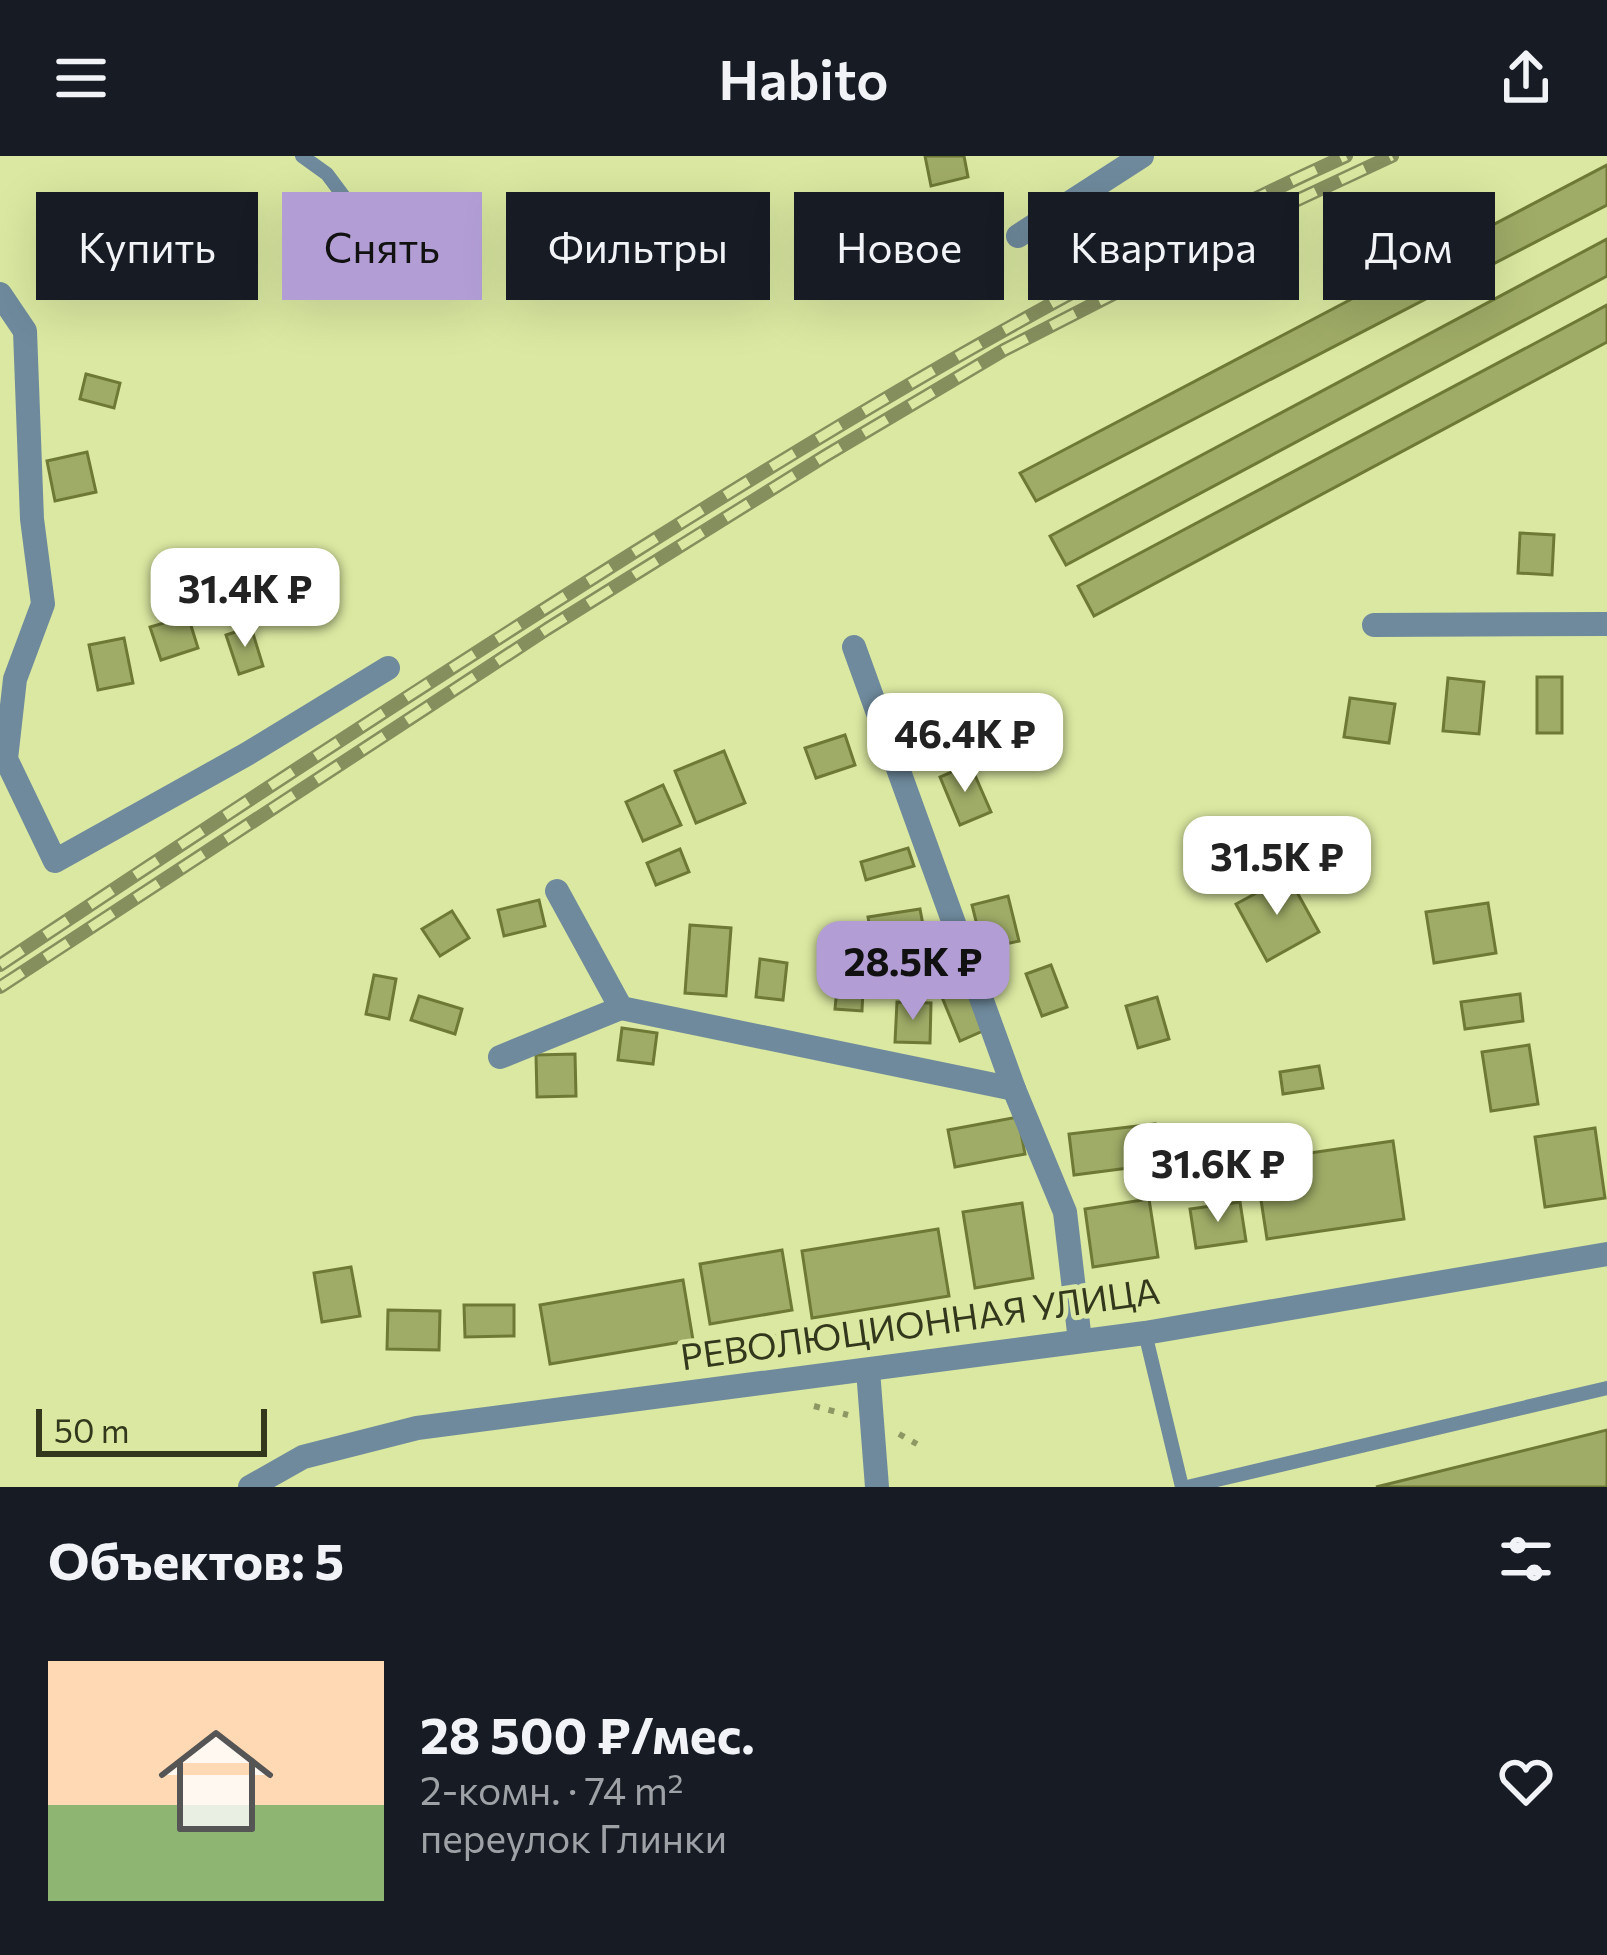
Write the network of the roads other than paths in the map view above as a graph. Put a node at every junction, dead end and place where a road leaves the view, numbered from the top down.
1 (302, 156) edge
2 (1142, 156) edge
3 (340, 192) edge
4 (1018, 236) dead end
5 (0, 294) edge
6 (1374, 625) dead end
7 (1607, 625) edge
8 (854, 647) dead end
9 (388, 668) dead end
10 (557, 891) dead end
11 (621, 1008) junction
12 (500, 1057) dead end
13 (1014, 1089) junction
14 (1607, 1254) edge
15 (1145, 1333) junction
16 (1079, 1341) junction
17 (868, 1370) junction
18 (1607, 1388) edge
19 (250, 1487) edge
20 (877, 1487) edge
21 (1185, 1487) edge

1 - 3 lane
2 - 4 street
5 - 9 street
6 - 7 street
8 - 13 street
10 - 11 street
11 - 12 street
11 - 13 street
13 - 16 street
14 - 15 street, РЕВОЛЮЦИОННАЯ УЛИЦА
15 - 16 street, РЕВОЛЮЦИОННАЯ УЛИЦА
15 - 21 lane
16 - 17 street, РЕВОЛЮЦИОННАЯ УЛИЦА
17 - 19 street, РЕВОЛЮЦИОННАЯ УЛИЦА
17 - 20 street
18 - 21 lane

